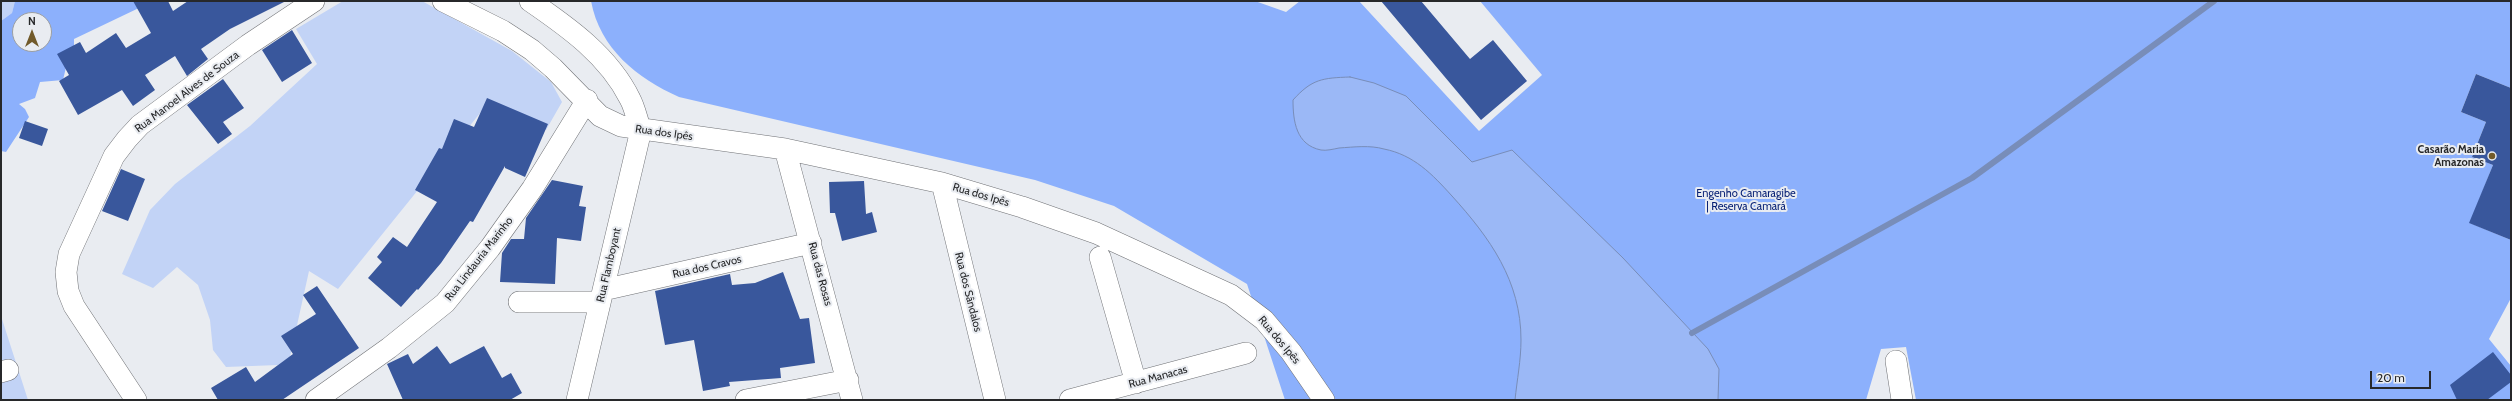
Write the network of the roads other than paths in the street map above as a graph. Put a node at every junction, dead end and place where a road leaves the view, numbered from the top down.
1 (314, 1) edge
2 (442, 1) edge
3 (531, 1) edge
4 (587, 100) junction
5 (641, 130) junction
6 (785, 149) junction
7 (942, 183) junction
8 (811, 243) junction
9 (1100, 257) dead end
10 (602, 296) junction
11 (519, 302) dead end
12 (1246, 353) dead end
13 (1896, 361) dead end
14 (848, 380) junction
15 (1136, 383) junction
16 (136, 400) edge
17 (316, 400) edge
18 (577, 400) edge
19 (746, 400) edge
20 (852, 400) edge
21 (995, 400) edge
22 (1070, 400) edge
23 (1324, 400) edge
24 (1902, 400) edge

1 - 16 street, Rua Manoel Alves de Souza
2 - 4 street
3 - 5 street
4 - 5 street, Rua dos Ipês
4 - 17 street, Rua Lindauria Marinho
5 - 6 street, Rua dos Ipês
5 - 10 street, Rua Flamboyant
6 - 7 street, Rua dos Ipês
6 - 8 street, Rua das Rosas
7 - 21 street, Rua dos Sândalos
7 - 23 street, Rua dos Ipês
8 - 10 street, Rua dos Cravos
8 - 14 street, Rua das Rosas
9 - 15 street
10 - 11 street, Rua dos Cravos
10 - 18 street, Rua Flamboyant
12 - 15 street, Rua Manacas
13 - 24 street
14 - 19 street
14 - 20 street, Rua das Rosas
15 - 22 street, Rua Manacas

